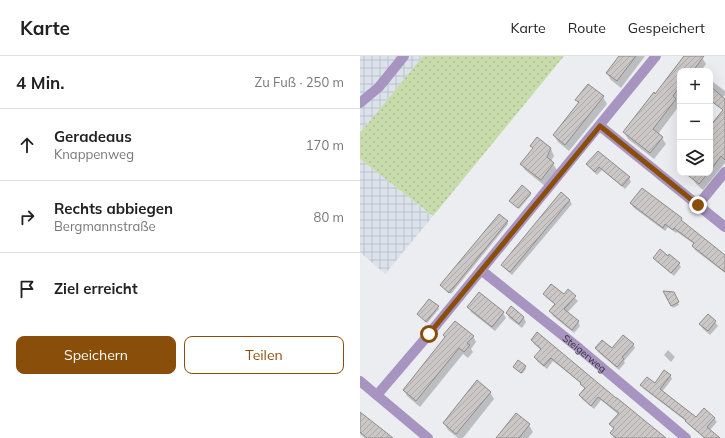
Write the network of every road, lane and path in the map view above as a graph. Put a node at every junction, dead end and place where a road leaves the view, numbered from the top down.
1 (404, 56) edge
2 (656, 56) edge
3 (360, 103) edge
4 (600, 126) junction
5 (725, 172) edge
6 (698, 205) junction
7 (725, 227) edge
8 (481, 270) junction
9 (360, 381) edge
10 (377, 395) junction
11 (428, 438) edge
12 (686, 438) edge

1 - 3 street
2 - 4 street
4 - 6 street
4 - 8 street
5 - 6 street
6 - 7 street
8 - 10 street
8 - 12 street, Steigerweg
9 - 10 street
10 - 11 street

